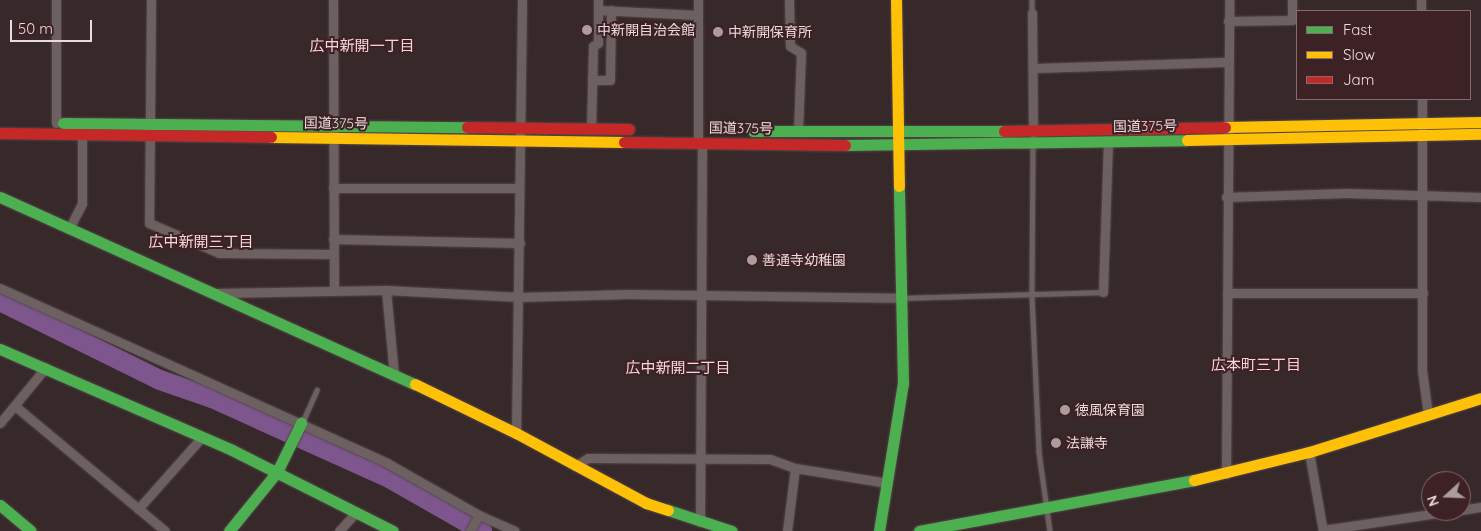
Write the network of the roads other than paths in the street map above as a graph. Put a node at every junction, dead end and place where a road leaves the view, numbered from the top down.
1 (56, 0) edge
2 (151, 0) edge
3 (332, 0) edge
4 (522, 0) edge
5 (598, 0) edge
6 (698, 0) edge
7 (789, 0) edge
8 (896, 0) edge
9 (1032, 0) edge
10 (1229, 0) edge
11 (1292, 0) edge
12 (598, 10) junction
13 (611, 10) junction
14 (1032, 13) joint
15 (698, 15) junction
16 (1228, 21) junction
17 (1227, 62) junction
18 (1033, 68) junction
19 (592, 80) junction
20 (1422, 100) edge
21 (152, 122) junction
22 (1481, 122) edge
23 (56, 123) junction
24 (1422, 123) junction
25 (0, 124) edge
26 (333, 125) junction
27 (1226, 127) junction
28 (519, 128) junction
29 (591, 129) junction
30 (1033, 130) junction
31 (798, 132) junction
32 (896, 133) junction
33 (0, 134) edge
34 (1481, 134) edge
35 (82, 135) junction
36 (1422, 136) junction
37 (152, 137) junction
38 (333, 138) junction
39 (699, 138) junction
40 (1225, 140) junction
41 (519, 141) junction
42 (1108, 142) junction
43 (1033, 143) junction
44 (898, 146) junction
45 (333, 188) junction
46 (519, 188) junction
47 (1423, 196) junction
48 (0, 197) edge
49 (1226, 197) junction
50 (1481, 197) edge
51 (69, 229) junction
52 (333, 239) junction
53 (520, 243) junction
54 (333, 254) junction
55 (0, 288) edge
56 (386, 290) junction
57 (334, 291) junction
58 (1103, 292) joint
59 (211, 293) junction
60 (1228, 293) junction
61 (1422, 294) junction
62 (702, 295) junction
63 (1032, 296) junction
64 (520, 297) junction
65 (900, 298) junction
66 (0, 349) edge
67 (46, 367) junction
68 (394, 374) junction
69 (317, 390) dead end
70 (1481, 398) edge
71 (15, 406) junction
72 (1428, 414) junction
73 (0, 423) edge
74 (296, 433) junction
75 (516, 433) junction
76 (202, 437) junction
77 (1309, 452) junction
78 (702, 458) junction
79 (575, 466) junction
80 (795, 468) junction
81 (277, 472) junction
82 (1226, 474) junction
83 (888, 483) junction
84 (0, 505) edge
85 (1046, 507) junction
86 (138, 509) junction
87 (355, 513) junction
88 (1421, 515) edge
89 (700, 522) junction
90 (474, 523) edge
91 (1323, 530) edge
92 (31, 531) edge
93 (165, 531) edge
94 (229, 531) edge
95 (340, 531) edge
96 (393, 531) edge
97 (515, 531) edge
98 (732, 531) edge
99 (787, 531) edge
100 (879, 531) edge
101 (919, 531) edge
102 (1050, 531) edge

1 - 23 street
2 - 21 street
3 - 26 street
4 - 28 street
5 - 12 street
6 - 15 street
7 - 31 street
8 - 32 main road
9 - 14 lane
10 - 16 street
11 - 16 street
12 - 13 street
12 - 19 street
13 - 15 street
13 - 19 street
14 - 18 street
15 - 39 street
16 - 17 street
17 - 18 street
17 - 27 street
18 - 30 street
19 - 29 street
20 - 24 street
21 - 23 main road, 国道375号
21 - 26 main road, 国道375号
21 - 37 street
22 - 24 main road, 国道375号
23 - 25 main road, 国道375号
24 - 27 main road, 国道375号
24 - 36 street
26 - 28 main road, 国道375号
26 - 38 street
27 - 30 main road, 国道375号
27 - 40 street
28 - 29 main road, 国道375号
28 - 41 street
29 - 39 main road, 国道375号
30 - 32 main road, 国道375号
30 - 43 street
31 - 32 main road, 国道375号
31 - 39 main road, 国道375号
32 - 44 main road
33 - 35 main road, 国道375号
34 - 36 main road, 国道375号
35 - 37 main road, 国道375号
35 - 51 street
36 - 40 main road, 国道375号
36 - 47 street
37 - 38 main road, 国道375号
37 - 54 street
38 - 41 main road, 国道375号
38 - 45 street
39 - 41 main road, 国道375号
39 - 44 main road, 国道375号
39 - 62 street
40 - 42 main road, 国道375号
40 - 49 street
41 - 46 street
42 - 43 main road, 国道375号
42 - 58 street
43 - 44 main road, 国道375号
43 - 63 lane
44 - 65 main road
45 - 46 street
45 - 52 street
46 - 53 street
47 - 49 street
47 - 50 street
47 - 61 street
48 - 51 main road
49 - 60 street
51 - 59 main road
52 - 53 street
52 - 54 street
53 - 64 street
54 - 57 street
55 - 74 street
56 - 57 street
56 - 64 street
56 - 68 street
57 - 59 street
58 - 63 lane
59 - 68 main road
60 - 61 street
60 - 82 street
61 - 72 street
62 - 64 street
62 - 65 street
62 - 78 street
63 - 65 lane
63 - 85 lane
64 - 75 street
65 - 83 main road
66 - 67 main road
67 - 71 street
67 - 76 main road
68 - 75 main road
69 - 74 lane
70 - 72 main road
71 - 73 street
71 - 86 street
72 - 77 main road
74 - 81 main road
74 - 90 street
75 - 79 main road
76 - 81 main road
76 - 86 street
77 - 82 main road
77 - 91 street
78 - 79 street
78 - 80 street
78 - 89 street
79 - 89 main road
80 - 83 street
80 - 99 street
81 - 87 main road
81 - 94 main road
82 - 85 main road
83 - 100 main road
84 - 92 main road
85 - 101 main road
85 - 102 lane
86 - 93 street
87 - 95 street
87 - 96 main road
88 - 91 street
89 - 98 main road
90 - 97 street

